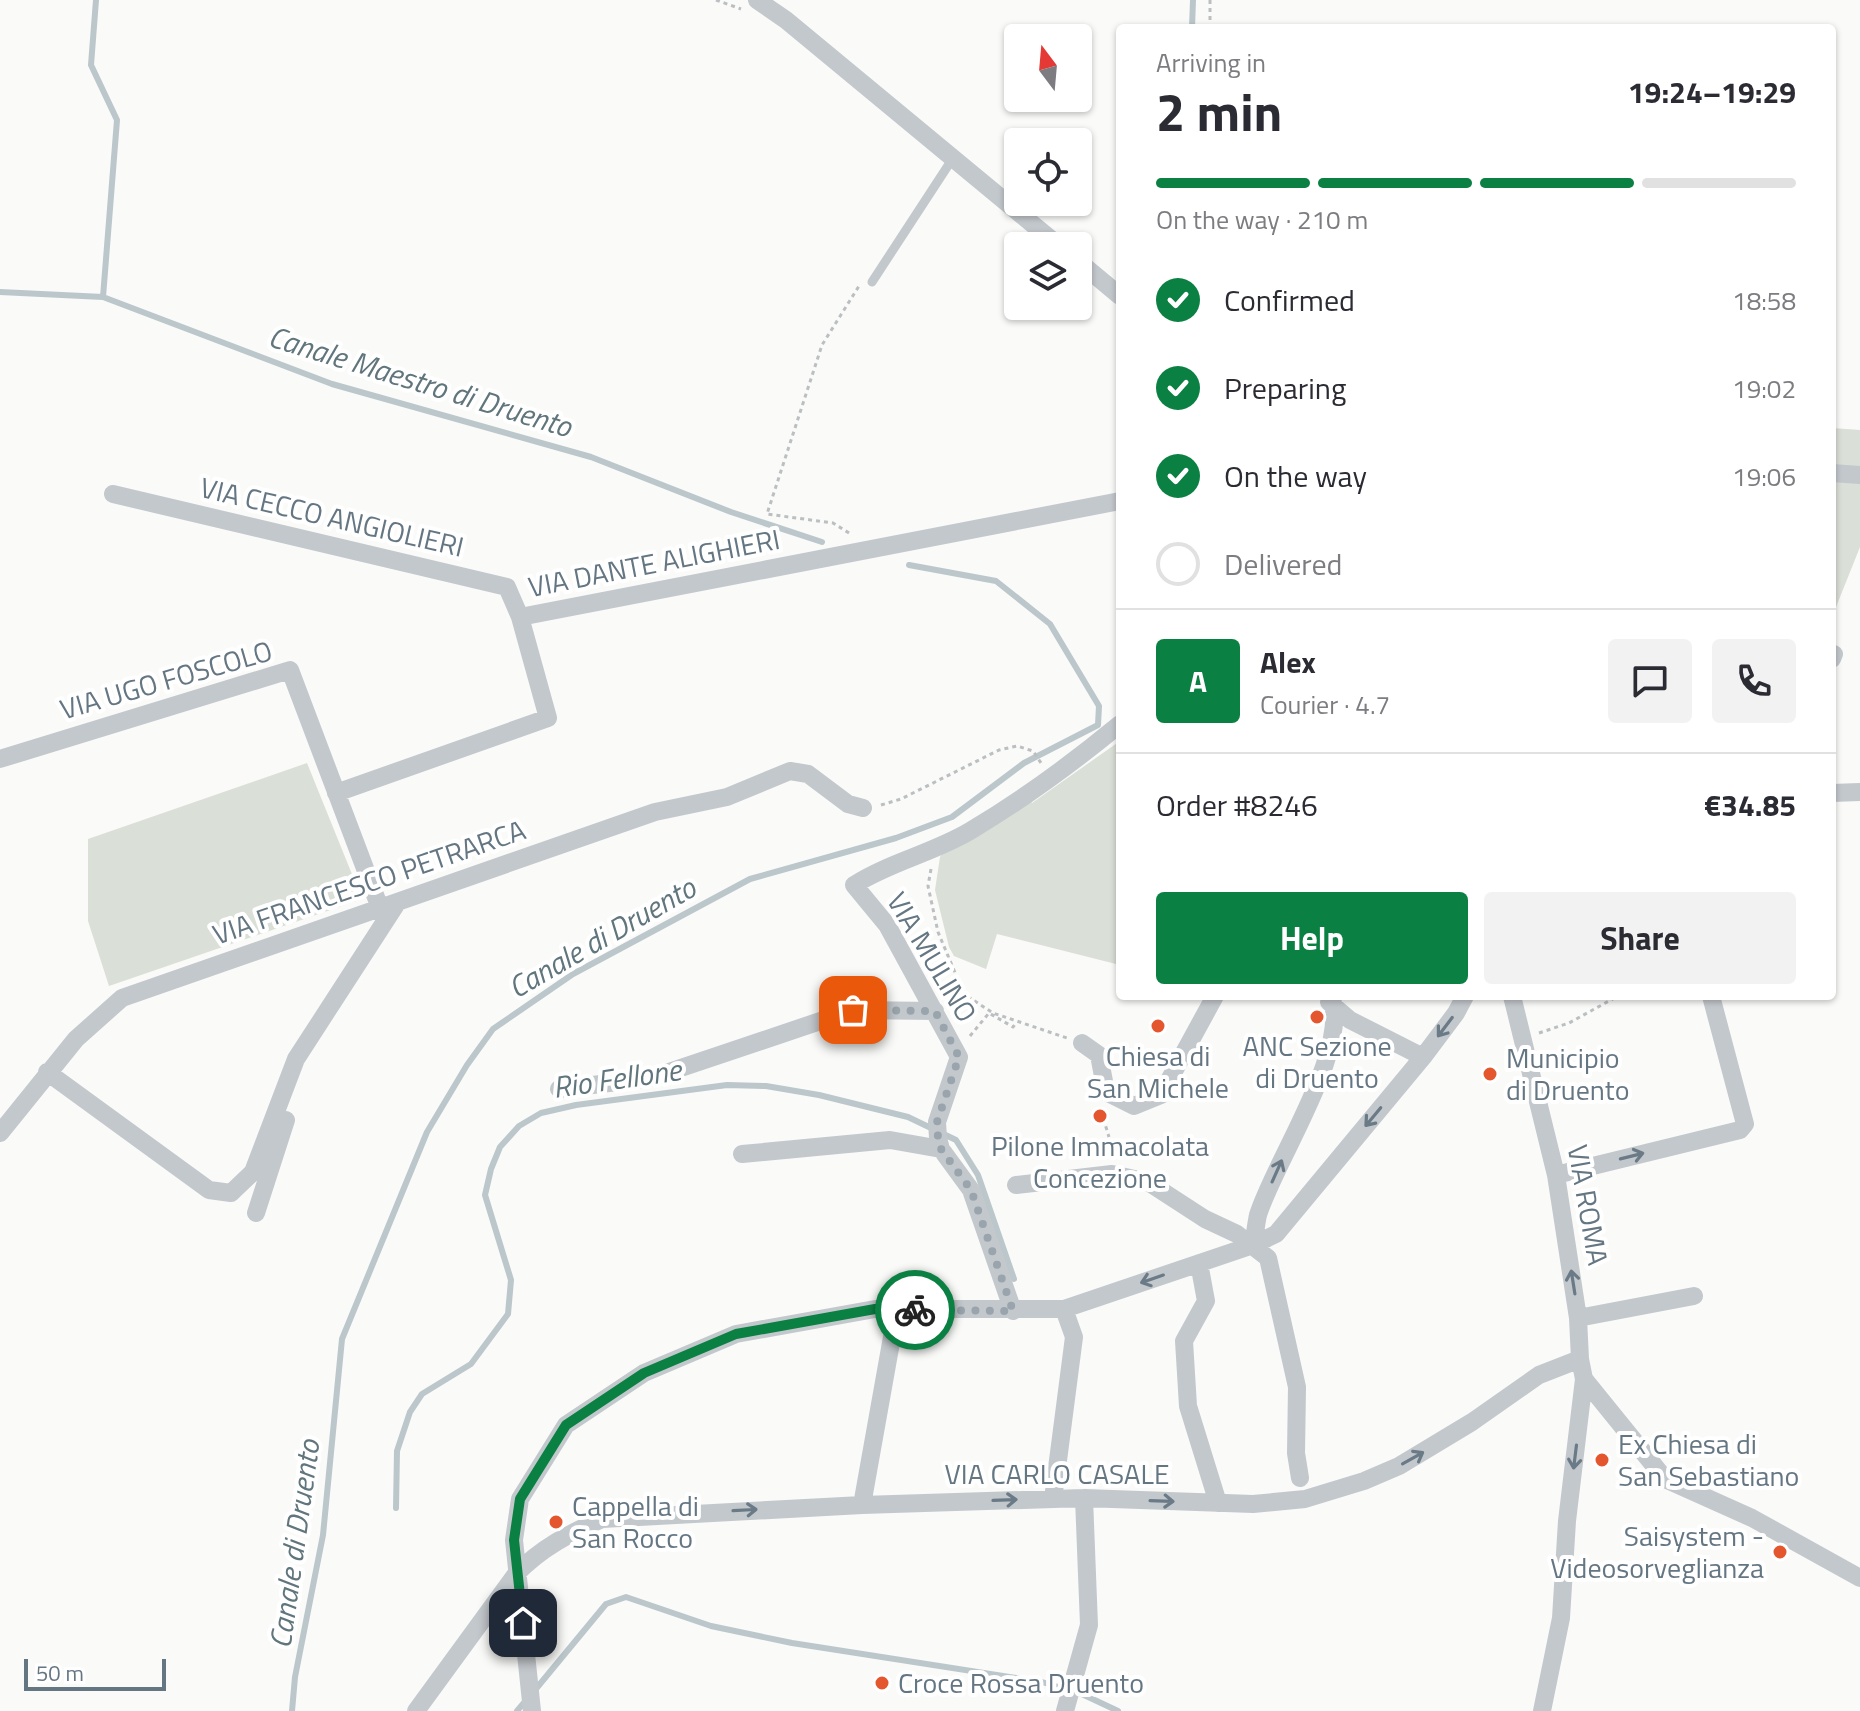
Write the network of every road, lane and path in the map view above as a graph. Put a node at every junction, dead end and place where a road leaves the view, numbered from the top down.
1 (757, 0) edge
2 (1210, 0) edge
3 (1210, 24) edge
4 (953, 158) junction
5 (1042, 232) edge
6 (1092, 273) edge
7 (875, 278) joint
8 (1116, 293) edge
9 (1836, 473) edge
10 (1860, 475) edge
11 (113, 494) dead end
12 (1116, 502) edge
13 (876, 549) junction
14 (520, 617) junction
15 (1116, 727) edge
16 (0, 759) edge
17 (1045, 770) junction
18 (1860, 792) edge
19 (336, 793) junction
20 (1836, 793) edge
21 (863, 808) joint
22 (938, 846) junction
23 (395, 903) junction
24 (1213, 1000) edge
25 (1332, 1000) edge
26 (1334, 1000) edge
27 (1463, 1000) edge
28 (1513, 1000) edge
29 (1611, 1000) edge
30 (1712, 1000) edge
31 (935, 1011) junction
32 (1017, 1021) junction
33 (1542, 1032) dead end
34 (1082, 1043) joint
35 (959, 1057) junction
36 (1423, 1057) junction
37 (47, 1072) junction
38 (559, 1089) dead end
39 (0, 1133) edge
40 (939, 1136) junction
41 (742, 1154) dead end
42 (1556, 1175) junction
43 (1016, 1185) dead end
44 (256, 1213) dead end
45 (1253, 1245) junction
46 (1199, 1263) junction
47 (1694, 1296) dead end
48 (897, 1309) junction
49 (1064, 1309) junction
50 (1013, 1311) junction
51 (1578, 1318) junction
52 (1580, 1359) junction
53 (1584, 1379) junction
54 (1300, 1478) dead end
55 (1084, 1498) junction
56 (1053, 1499) junction
57 (1218, 1503) junction
58 (862, 1505) junction
59 (516, 1574) junction
60 (1860, 1578) edge
61 (1066, 1706) edge
62 (416, 1711) edge
63 (532, 1711) edge
64 (1542, 1711) edge

1 - 4 street
2 - 3 path
4 - 5 street
4 - 7 lane
6 - 8 street
7 - 13 path
9 - 10 street
11 - 14 street, VIA CECCO ANGIOLIERI
12 - 13 street, VIA DANTE ALIGHIERI
13 - 14 street, VIA DANTE ALIGHIERI
14 - 19 street, VIA DANTE ALIGHIERI
15 - 17 street, VIA MULINO
16 - 19 street, VIA UGO FOSCOLO
17 - 21 path
17 - 22 street, VIA MULINO
18 - 20 street
19 - 23 street, VIA UGO FOSCOLO
21 - 23 street, VIA FRANCESCO PETRARCA
22 - 31 street, VIA MULINO
22 - 32 path
23 - 37 street, VIA FRANCESCO PETRARCA
23 - 37 street
23 - 44 street
24 - 34 street
45 -> 25 street
26 - 36 street
27 -> 36 street
28 - 42 street, VIA ROMA
29 - 33 path
42 -> 30 street
31 - 35 street, VIA MULINO
31 - 38 street
32 - 34 path
32 - 35 path
35 - 40 street, VIA MULINO
36 -> 45 street
37 - 39 street, VIA FRANCESCO PETRARCA
40 - 41 street
40 - 50 street
51 -> 42 street, VIA ROMA
43 - 45 street
45 - 46 street
45 - 54 street
46 -> 49 street
46 - 57 street
47 - 51 street
48 - 50 street
48 - 58 street
48 - 59 street
49 - 50 street
49 - 56 street
51 - 52 street, VIA ROMA
52 - 53 street, VIA ROMA
57 -> 52 street, VIA CARLO CASALE
53 - 60 street
53 -> 64 street
55 - 56 street, VIA CARLO CASALE
55 -> 57 street, VIA CARLO CASALE
55 - 61 street
58 -> 56 street, VIA CARLO CASALE
59 -> 58 street, VIA CARLO CASALE
59 - 62 street, VIA CARLO CASALE
59 - 63 street

